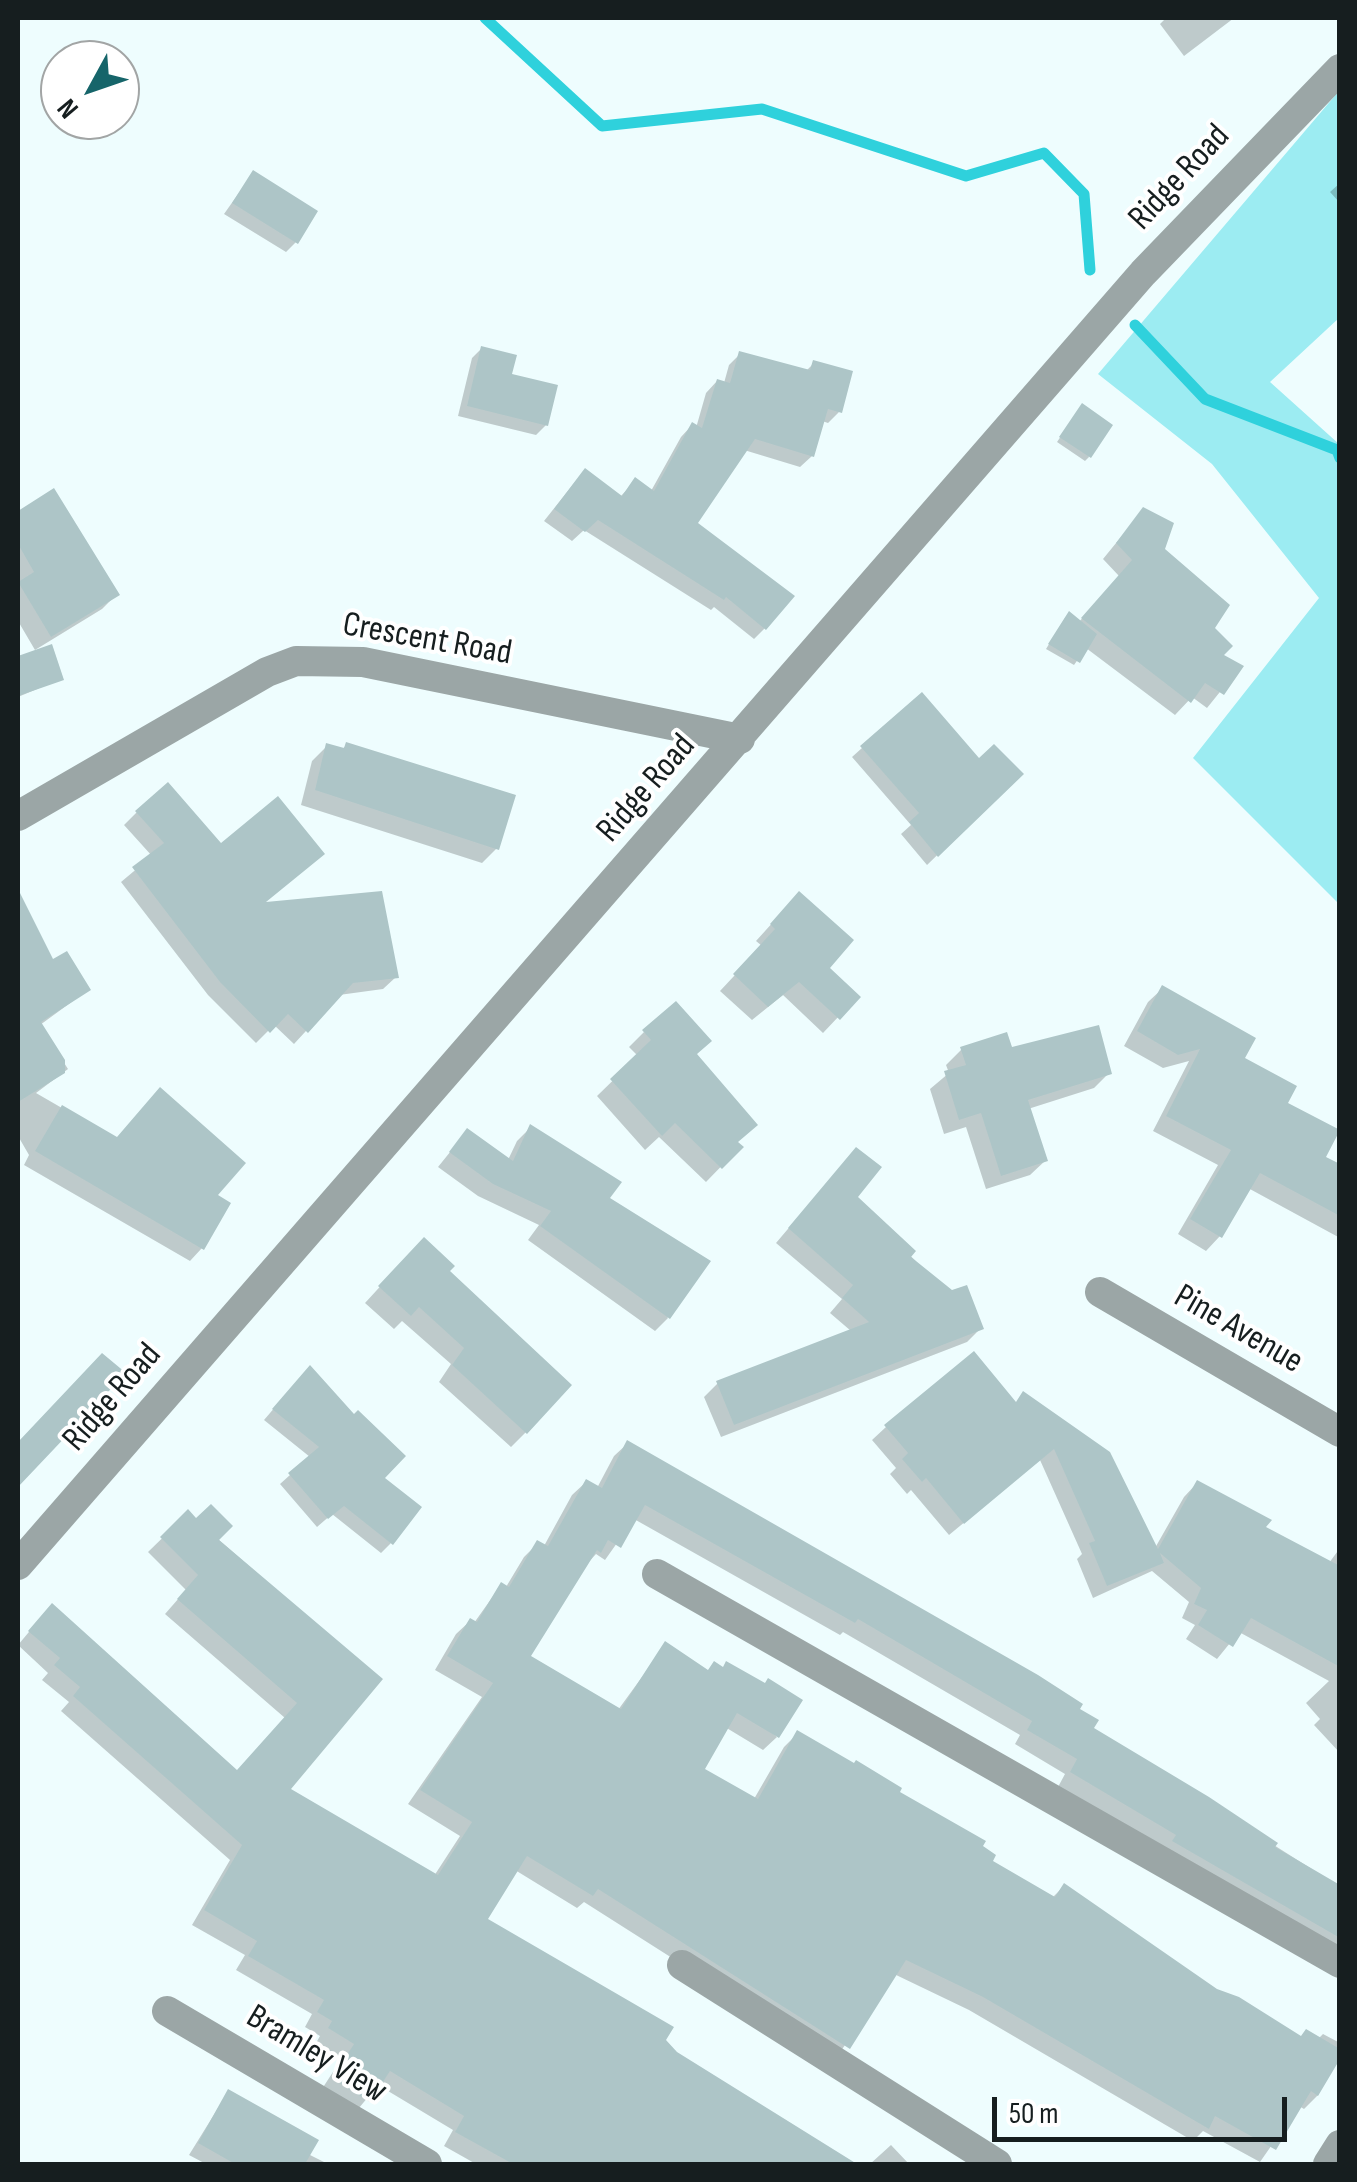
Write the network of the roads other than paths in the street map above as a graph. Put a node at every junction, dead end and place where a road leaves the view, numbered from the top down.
1 (1340, 68) edge
2 (740, 739) junction
3 (18, 816) edge
4 (1100, 1292) dead end
5 (1340, 1432) edge
6 (18, 1566) edge
7 (658, 1574) dead end
8 (1340, 1963) edge
9 (682, 1965) dead end
10 (166, 2011) dead end
11 (1340, 2146) edge
12 (426, 2164) edge
13 (996, 2164) edge
14 (1328, 2164) edge

1 - 2 street, Ridge Road
2 - 3 street, Crescent Road
2 - 6 street, Ridge Road
4 - 5 street, Pine Avenue
7 - 8 street
9 - 13 street
10 - 12 street, Bramley View
11 - 14 street

